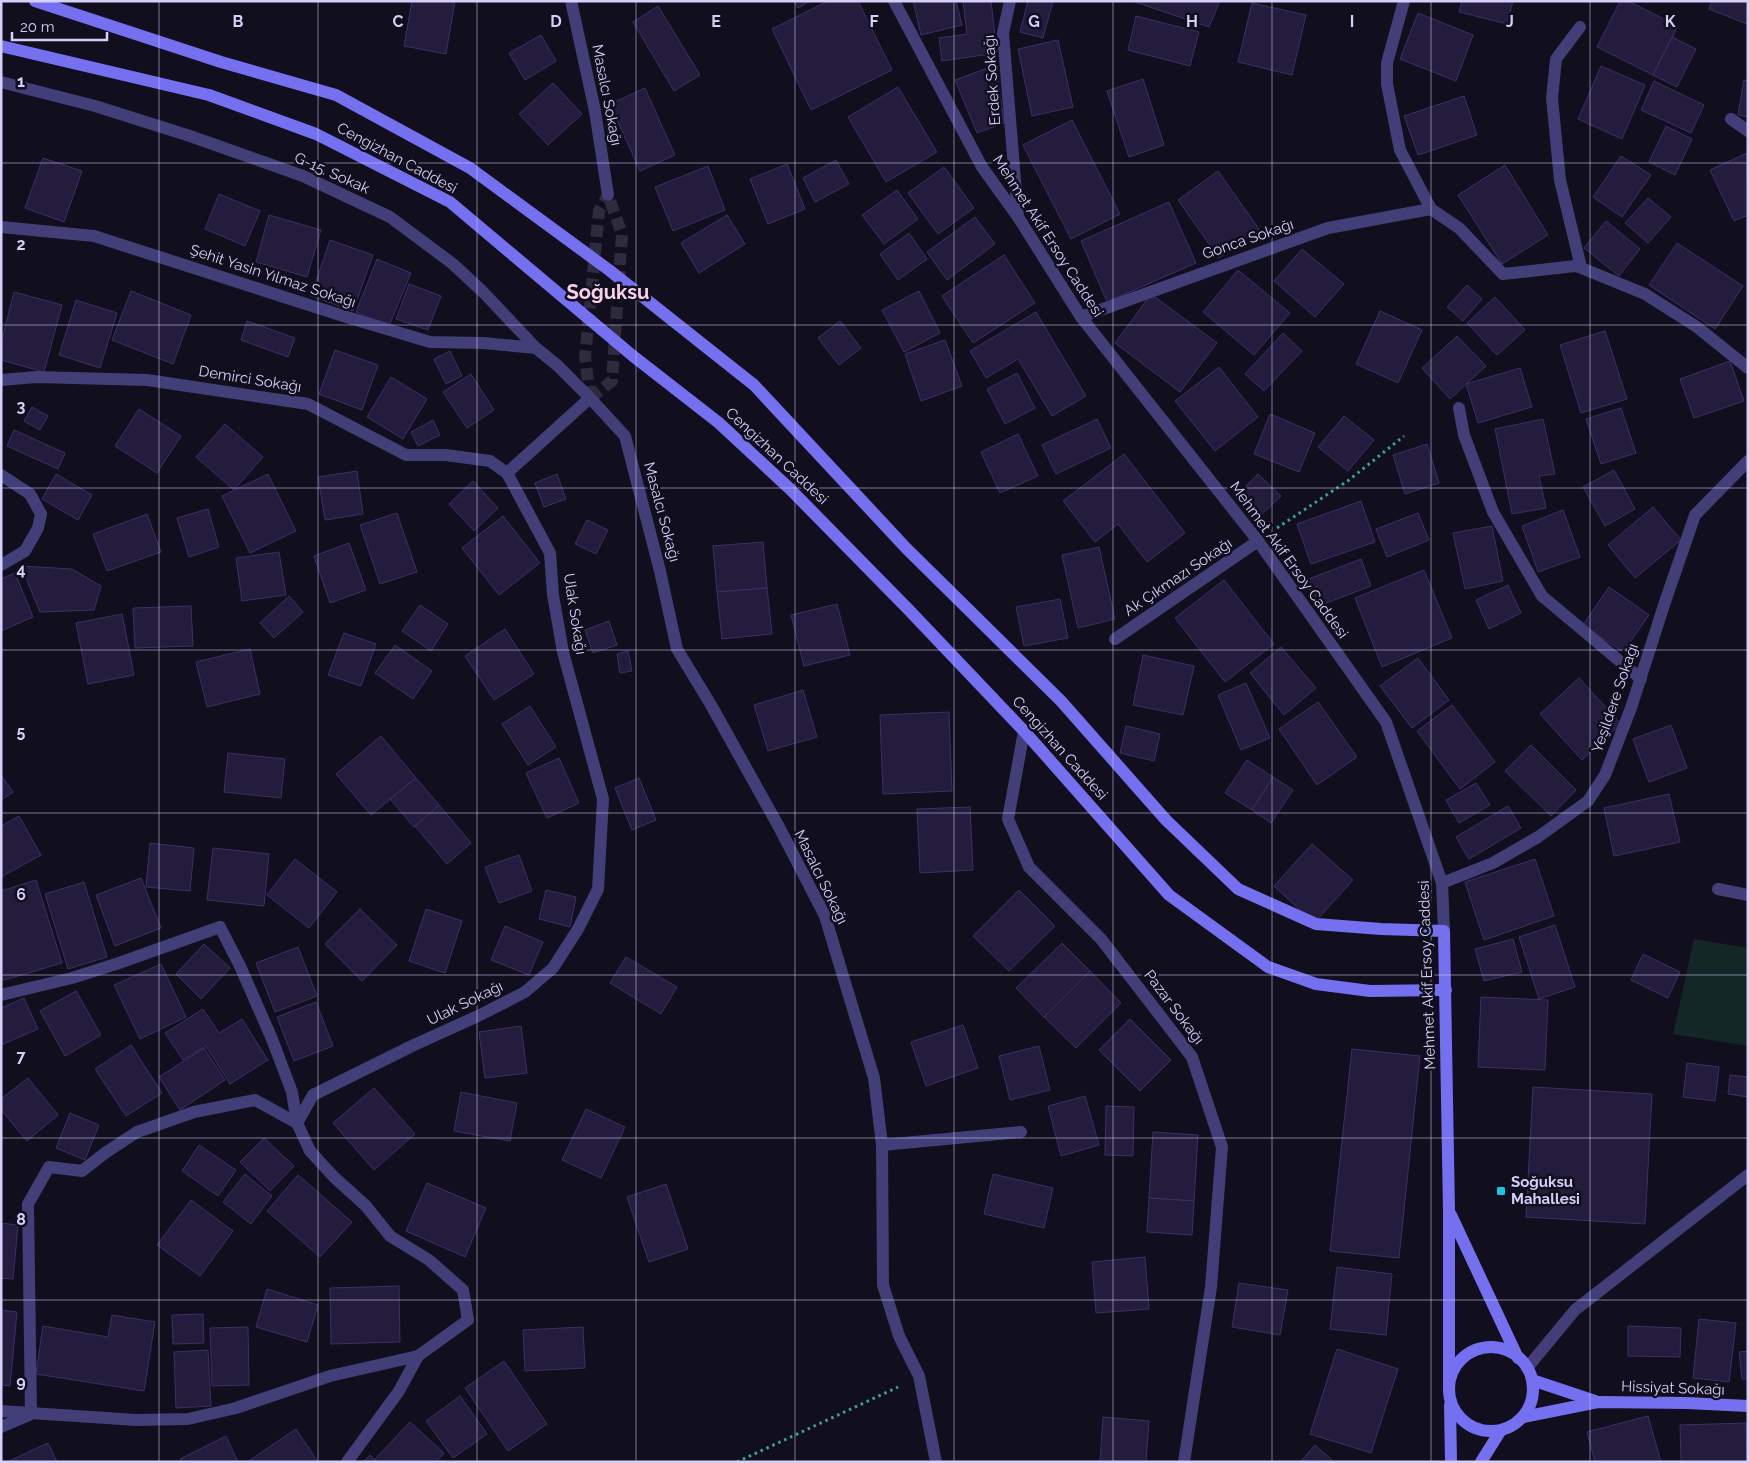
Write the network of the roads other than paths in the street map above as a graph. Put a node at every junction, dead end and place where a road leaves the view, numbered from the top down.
1 (35, 1) edge
2 (570, 1) edge
3 (894, 1) edge
4 (1010, 1) edge
5 (1404, 1) edge
6 (1580, 27) dead end
7 (1, 46) edge
8 (1, 82) edge
9 (1731, 119) dead end
10 (1748, 131) edge
11 (608, 195) dead end
12 (1431, 209) junction
13 (1018, 217) junction
14 (1, 227) edge
15 (1579, 268) junction
16 (1081, 317) junction
17 (536, 348) junction
18 (1748, 368) edge
19 (1, 380) edge
20 (590, 398) junction
21 (1458, 408) dead end
22 (1748, 461) edge
23 (507, 473) junction
24 (1, 475) edge
25 (1258, 542) junction
26 (1, 565) edge
27 (1115, 639) dead end
28 (1641, 679) junction
29 (1024, 731) junction
30 (1442, 884) junction
31 (1718, 889) dead end
32 (1748, 895) edge
33 (1444, 931) junction
34 (1446, 990) junction
35 (1, 995) edge
36 (297, 1123) junction
37 (1021, 1132) dead end
38 (882, 1145) junction
39 (1748, 1175) edge
40 (1449, 1210) junction
41 (418, 1356) junction
42 (1518, 1358) junction
43 (1527, 1368) junction
44 (1532, 1380) junction
45 (1450, 1396) junction
46 (1598, 1402) junction
47 (1748, 1406) edge
48 (1, 1411) edge
49 (31, 1414) junction
50 (1523, 1417) junction
51 (1, 1427) edge
52 (1501, 1430) junction
53 (347, 1462) edge
54 (936, 1462) edge
55 (1184, 1462) edge
56 (1452, 1462) edge
57 (1480, 1462) edge

1 - 33 main road, Cengizhan Caddesi
2 - 11 street, Masalcı Sokağı
3 - 13 street, Mehmet Akif Ersoy Caddesi
4 - 13 street, Erdek Sokağı
5 - 12 street
6 - 15 street
7 - 29 main road, Cengizhan Caddesi
8 - 17 street, G-15. Sokak
9 - 10 street
12 - 15 street
12 - 16 street, Gonca Sokağı
13 - 16 street, Mehmet Akif Ersoy Caddesi
14 - 17 street, Şehit Yasin Yılmaz Sokağı
15 - 18 street
16 - 25 street, Mehmet Akif Ersoy Caddesi
17 - 20 street, G-15. Sokak
19 - 23 street, Demirci Sokağı
20 - 23 street
20 - 38 street, Masalcı Sokağı
21 - 28 street
22 - 28 street, Yeşildere Sokağı
23 - 36 street, Ulak Sokağı
24 - 26 street
25 - 27 street, Ak Çıkmazı Sokağı
25 - 30 street, Mehmet Akif Ersoy Caddesi
28 - 30 street, Yeşildere Sokağı
29 - 34 main road, Cengizhan Caddesi
29 - 55 street, Pazar Sokağı
30 - 33 street, Mehmet Akif Ersoy Caddesi
31 - 32 street
33 - 34 main road, Mehmet Akif Ersoy Caddesi
34 - 40 main road, Mehmet Akif Ersoy Caddesi
35 - 36 street
36 - 41 street
36 - 49 street
37 - 38 street
38 - 54 street, Masalcı Sokağı
39 - 43 street
40 - 42 main road, Mehmet Akif Ersoy Caddesi
40 - 45 main road, Mehmet Akif Ersoy Caddesi
41 - 49 street
41 - 53 street
42 - 43 main road
42 - 45 main road
43 - 44 main road
44 - 46 main road, Hissiyat Sokağı
44 - 50 main road
45 - 52 main road
45 - 56 main road, Mehmet Akif Ersoy Caddesi
46 - 47 main road, Hissiyat Sokağı
46 - 50 main road, Hissiyat Sokağı
48 - 49 street
49 - 51 street
50 - 52 main road
52 - 57 main road

